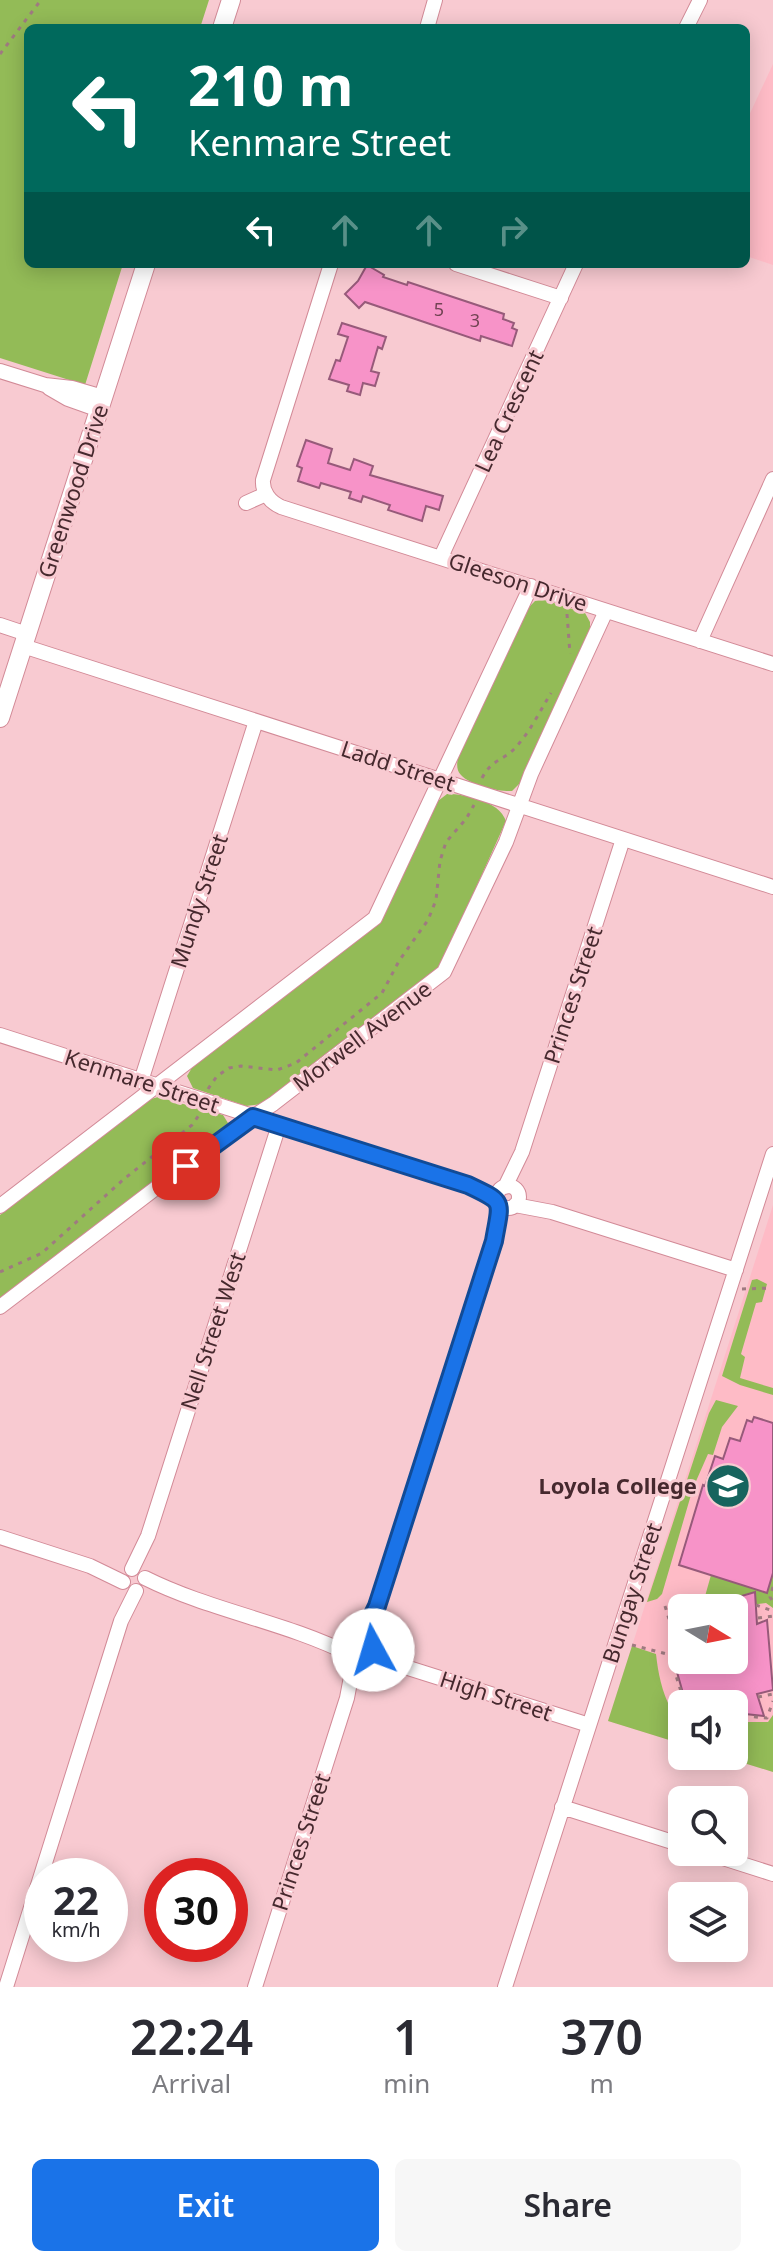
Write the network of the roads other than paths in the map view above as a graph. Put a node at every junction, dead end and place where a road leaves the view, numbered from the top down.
1 (231, 0) edge
2 (435, 0) edge
3 (700, 0) edge
4 (223, 24) edge
5 (428, 24) edge
6 (688, 24) edge
7 (145, 268) edge
8 (330, 268) edge
9 (468, 268) edge
10 (574, 268) edge
11 (561, 298) junction
12 (0, 371) edge
13 (101, 404) junction
14 (773, 479) edge
15 (266, 494) junction
16 (246, 503) dead end
17 (768, 503) edge
18 (441, 557) junction
19 (531, 586) junction
20 (606, 611) junction
21 (0, 625) edge
22 (25, 640) junction
23 (700, 641) junction
24 (773, 664) edge
25 (0, 718) edge
26 (256, 721) junction
27 (440, 780) junction
28 (520, 805) junction
29 (623, 839) junction
30 (773, 887) edge
31 (0, 1035) edge
32 (141, 1081) junction
33 (158, 1086) junction
34 (253, 1117) junction
35 (279, 1125) junction
36 (773, 1154) edge
37 (508, 1197) junction
38 (0, 1206) edge
39 (736, 1270) junction
40 (0, 1307) edge
41 (0, 1537) edge
42 (134, 1580) junction
43 (362, 1653) junction
44 (589, 1725) junction
45 (562, 1807) junction
46 (668, 1841) edge
47 (748, 1866) edge
48 (773, 1874) edge
49 (508, 1986) edge
50 (4, 1987) edge
51 (255, 1987) edge

1 - 4 street
2 - 5 street
3 - 6 street
7 - 13 street, Greenwood Drive
8 - 15 street
9 - 11 street
10 - 11 street, Lea Crescent
11 - 18 street, Lea Crescent
12 - 13 street
13 - 22 street, Greenwood Drive
14 - 17 street
15 - 16 street
15 - 18 street, Gleeson Drive
17 - 23 street
18 - 19 street, Gleeson Drive
19 - 20 street, Gleeson Drive
19 - 27 street
20 - 23 street, Gleeson Drive
20 - 28 street, Morwell Avenue
21 - 22 street, Ladd Street
22 - 25 street, Greenwood Drive
22 - 26 street, Ladd Street
23 - 24 street, Gleeson Drive
26 - 27 street, Ladd Street
26 - 32 street, Mundy Street
27 - 28 street, Ladd Street
27 - 33 street
28 - 29 street, Ladd Street
28 - 34 street, Morwell Avenue
29 - 30 street, Ladd Street
29 - 37 street, Princes Street
31 - 32 street, Kenmare Street
32 - 33 street, Kenmare Street
33 - 34 street, Kenmare Street
33 - 38 street
34 - 35 street, Kenmare Street
34 - 40 street, Morwell Avenue
35 - 37 street, Kenmare Street
35 - 42 street, Nell Street West
36 - 39 street, Bungay Street
37 - 39 street, Kenmare Street
37 - 43 street, Princes Street
39 - 44 street, Bungay Street
41 - 42 street, High Street
42 - 43 street, High Street
42 - 50 street, Nell Street West
43 - 44 street, High Street
43 - 51 street, Princes Street
44 - 45 street, Bungay Street
45 - 46 street
45 - 49 street, Bungay Street
47 - 48 street

